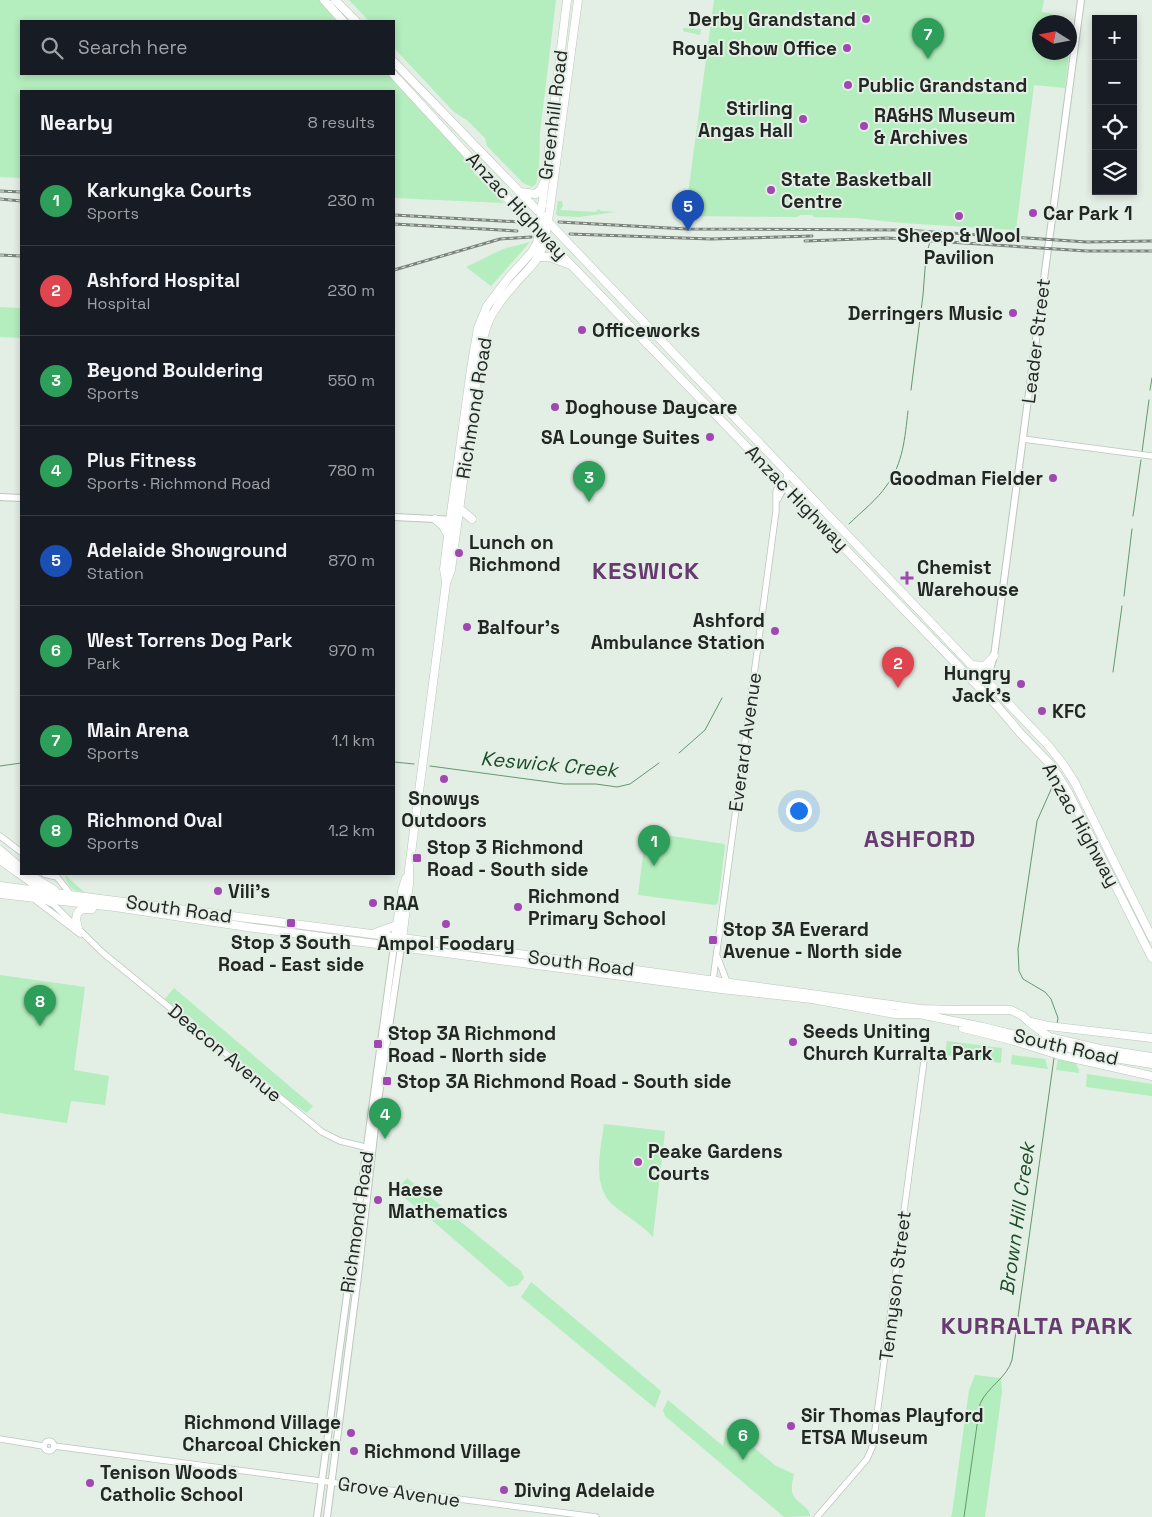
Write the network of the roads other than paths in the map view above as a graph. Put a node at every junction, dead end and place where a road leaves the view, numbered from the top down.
1 (324, 0) edge
2 (335, 0) edge
3 (567, 0) edge
4 (578, 0) edge
5 (1081, 0) edge
6 (343, 20) edge
7 (355, 20) edge
8 (572, 48) junction
9 (395, 63) edge
10 (559, 71) junction
11 (393, 75) edge
12 (412, 81) junction
13 (406, 88) junction
14 (546, 178) junction
15 (520, 192) junction
16 (543, 209) junction
17 (548, 221) junction
18 (539, 231) junction
19 (545, 238) junction
20 (544, 245) junction
21 (539, 257) junction
22 (572, 265) junction
23 (495, 295) junction
24 (502, 300) junction
25 (738, 420) junction
26 (730, 428) junction
27 (1023, 439) junction
28 (1152, 456) edge
29 (787, 473) junction
30 (783, 483) junction
31 (0, 497) edge
32 (20, 498) edge
33 (455, 508) junction
34 (395, 517) edge
35 (437, 519) junction
36 (472, 519) dead end
37 (454, 520) junction
38 (448, 535) junction
39 (871, 560) junction
40 (863, 567) junction
41 (446, 583) junction
42 (908, 599) junction
43 (894, 600) junction
44 (909, 615) junction
45 (950, 642) junction
46 (942, 649) junction
47 (994, 656) junction
48 (972, 665) junction
49 (964, 672) junction
50 (985, 680) junction
51 (998, 707) junction
52 (1035, 731) junction
53 (1032, 744) junction
54 (1047, 744) junction
55 (1046, 760) junction
56 (0, 836) edge
57 (0, 850) edge
58 (20, 851) edge
59 (0, 860) edge
60 (20, 867) edge
61 (409, 869) junction
62 (29, 875) edge
63 (49, 875) edge
64 (1126, 884) junction
65 (0, 886) edge
66 (1117, 888) junction
67 (0, 894) edge
68 (32, 894) junction
69 (43, 895) junction
70 (71, 895) junction
71 (60, 897) junction
72 (115, 907) junction
73 (397, 924) junction
74 (78, 928) junction
75 (371, 934) junction
76 (86, 938) junction
77 (1152, 938) edge
78 (398, 942) junction
79 (716, 954) junction
80 (1152, 958) edge
81 (727, 982) junction
82 (713, 984) junction
83 (1029, 1022) junction
84 (927, 1038) dead end
85 (1152, 1038) edge
86 (1047, 1044) junction
87 (1061, 1048) junction
88 (1152, 1057) edge
89 (1152, 1064) edge
90 (1152, 1076) edge
91 (370, 1148) junction
92 (0, 1439) edge
93 (322, 1481) junction
94 (331, 1482) junction
95 (817, 1516) edge
96 (318, 1517) edge
97 (326, 1517) edge
98 (596, 1517) edge

1 - 6 main road
2 - 7 main road
3 - 10 main road, Greenhill Road
4 - 8 main road, Greenhill Road
5 - 27 main road, Leader Street
8 - 10 main road
8 - 16 main road, Greenhill Road
9 - 12 main road, Anzac Highway
10 - 14 main road, Greenhill Road
11 - 13 main road, Anzac Highway
12 - 13 main road
12 - 15 main road, Anzac Highway
13 - 18 main road, Anzac Highway, bridge
14 - 15 main road
14 - 16 main road, Greenhill Road
15 - 16 main road, Anzac Highway
16 - 17 main road, Greenhill Road, bridge
16 - 18 main road, Greenhill Road, bridge
17 - 19 main road, bridge
17 - 25 main road, Anzac Highway, bridge
18 - 19 main road, Anzac Highway, bridge
18 - 20 main road, Richmond Road, bridge
19 - 20 main road, Anzac Highway
20 - 21 main road, Richmond Road
20 - 22 main road, Anzac Highway
20 - 23 main road, Richmond Road
21 - 22 main road
21 - 24 main road, Richmond Road
22 - 26 main road, Anzac Highway
23 - 24 main road
23 - 33 main road, Richmond Road
24 - 33 main road, Richmond Road
25 - 26 main road
25 - 29 main road, Anzac Highway
26 - 30 main road, Anzac Highway
27 - 28 street
27 - 47 main road, Leader Street
29 - 30 street, Everard Avenue
29 - 39 main road, Anzac Highway
30 - 40 main road, Anzac Highway
30 - 79 street, Everard Avenue
31 - 32 main road
33 - 35 main road
33 - 36 main road
33 - 37 main road, Richmond Road
34 - 35 main road
35 - 37 main road
35 - 38 main road
37 - 38 main road, Richmond Road
37 - 41 main road, Richmond Road
38 - 41 main road, Richmond Road
39 - 40 main road
39 - 42 main road, Anzac Highway
40 - 43 main road, Anzac Highway
41 - 61 main road, Richmond Road
42 - 43 main road
42 - 44 main road
42 - 45 main road, Anzac Highway
43 - 44 main road, Anzac Highway
44 - 46 main road, Anzac Highway
45 - 46 main road
45 - 48 main road, Anzac Highway
46 - 49 main road, Anzac Highway
47 - 48 main road
47 - 50 main road, Leader Street
48 - 50 main road, Anzac Highway
49 - 50 main road
49 - 51 main road, Anzac Highway
50 - 51 main road
50 - 52 main road, Anzac Highway
51 - 53 main road, Anzac Highway
52 - 53 main road
52 - 54 main road, Anzac Highway
53 - 55 main road, Anzac Highway
54 - 55 main road
54 - 64 main road, Anzac Highway
55 - 66 main road, Anzac Highway
56 - 58 street
57 - 60 main road
59 - 69 main road
61 - 73 main road, Richmond Road
61 - 78 main road, Richmond Road
62 - 71 main road
63 - 70 street
64 - 66 main road
64 - 77 main road, Anzac Highway
65 - 68 main road
66 - 80 main road, Anzac Highway
67 - 68 main road
68 - 69 main road
68 - 76 street, Deacon Avenue
69 - 71 main road, South Road
69 - 74 street, Deacon Avenue
70 - 71 main road, South Road
70 - 75 main road, South Road
71 - 72 main road, South Road
72 - 74 main road
72 - 78 main road, South Road
73 - 75 main road
73 - 78 main road, Richmond Road
74 - 76 street, Deacon Avenue
75 - 78 main road, South Road
76 - 91 street, Deacon Avenue
78 - 82 main road, South Road
78 - 91 main road, Richmond Road
79 - 81 street
79 - 82 street, Everard Avenue
81 - 82 main road, South Road
81 - 83 main road, South Road
82 - 86 main road, South Road
83 - 85 main road
83 - 86 main road, South Road
84 - 95 street, Tennyson Street
86 - 87 main road
86 - 87 main road, South Road
87 - 88 main road, South Road
87 - 89 main road, South Road
87 - 90 main road
91 - 93 main road, Richmond Road
91 - 94 main road, Richmond Road
92 - 93 street, Grove Avenue
93 - 94 street, Grove Avenue
93 - 96 main road, Richmond Road
94 - 97 main road, Richmond Road
94 - 98 street, Grove Avenue

